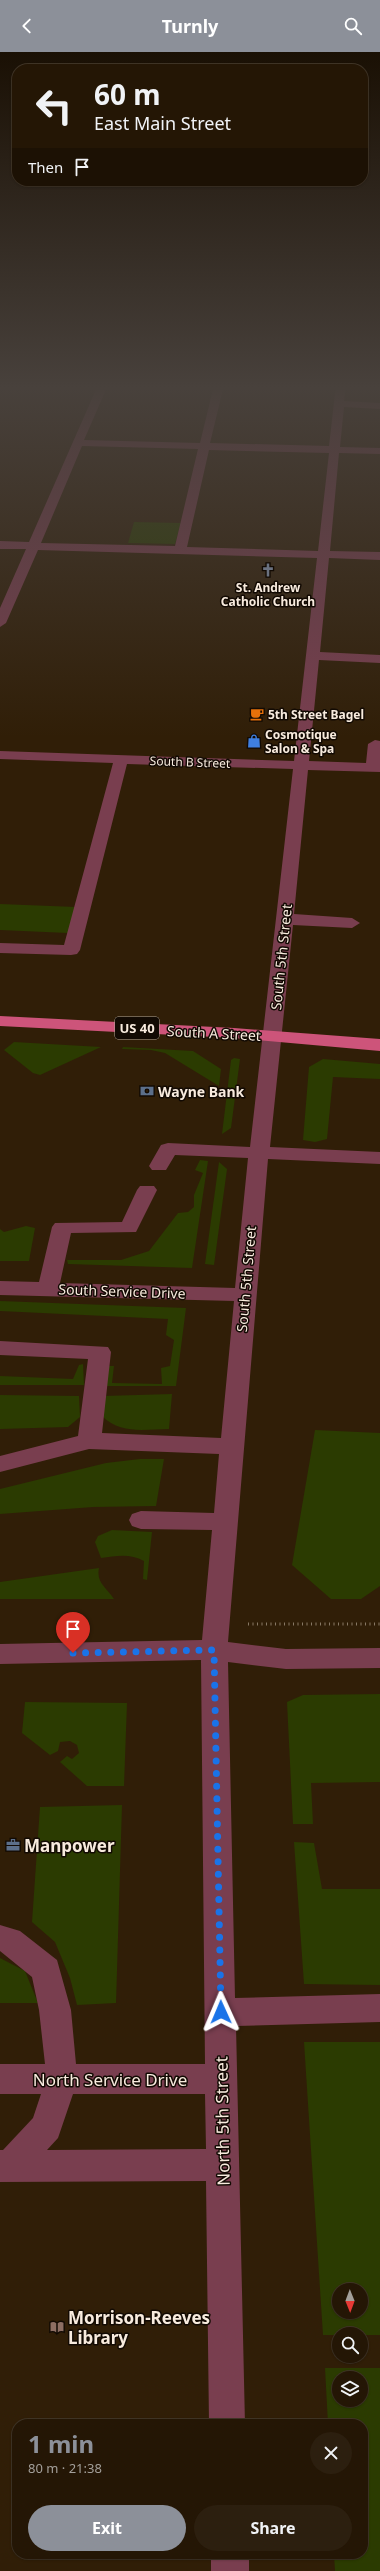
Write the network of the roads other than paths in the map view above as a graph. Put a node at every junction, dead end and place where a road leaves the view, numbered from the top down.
1 (52, 503) edge
2 (191, 503) edge
3 (328, 503) edge
4 (0, 545) edge
5 (34, 546) junction
6 (180, 550) junction
7 (322, 555) junction
8 (380, 556) edge
9 (0, 623) edge
10 (312, 656) junction
11 (380, 659) edge
12 (375, 744) dead end
13 (0, 755) edge
14 (121, 759) junction
15 (302, 766) junction
16 (377, 768) edge
17 (285, 918) junction
18 (352, 923) dead end
19 (0, 948) edge
20 (0, 1021) edge
21 (273, 1036) junction
22 (380, 1045) edge
23 (259, 1152) junction
24 (380, 1158) edge
25 (159, 1166) dead end
26 (147, 1190) dead end
27 (0, 1288) edge
28 (48, 1289) junction
29 (244, 1295) junction
30 (0, 1348) edge
31 (89, 1441) junction
32 (232, 1446) junction
33 (0, 1464) edge
34 (141, 1520) dead end
35 (226, 1522) junction
36 (216, 1637) junction
37 (0, 1654) edge
38 (380, 1658) edge
39 (0, 1938) edge
40 (380, 2008) edge
41 (221, 2012) junction
42 (220, 2078) junction
43 (0, 2079) edge
44 (62, 2079) junction
45 (222, 2165) junction
46 (5, 2166) edge
47 (227, 2419) edge
48 (230, 2559) edge
49 (230, 2571) edge

1 - 5 street
2 - 6 street
3 - 7 street, South 5th Street
4 - 5 street
5 - 6 street
5 - 9 street
6 - 7 street
7 - 8 street
7 - 10 street, South 5th Street
10 - 11 street
10 - 15 street, South 5th Street
12 - 16 street
13 - 14 street, South B Street
14 - 15 street, South B Street
14 - 19 street
15 - 16 street, South B Street
15 - 17 street, South 5th Street
17 - 18 street
17 - 21 street, South 5th Street
20 - 21 main road, South A Street / US 40
21 - 22 main road, South A Street / US 40
21 - 23 street, South 5th Street
23 - 24 street
23 - 25 street
23 - 29 street, South 5th Street
26 - 28 street
27 - 28 street, South Service Drive
28 - 29 street, South Service Drive
29 - 32 street, South 5th Street
30 - 31 street
31 - 32 street
31 - 33 street
32 - 35 street, South 5th Street
34 - 35 street
35 - 36 street, South 5th Street
36 - 37 street
36 - 38 street
36 - 41 street, North 5th Street
39 - 44 street
40 - 41 street
41 - 42 street, North 5th Street
42 - 44 street, North Service Drive
42 - 45 street, North 5th Street
43 - 44 street, North Service Drive
44 - 46 street
45 - 46 street
45 - 47 street, North 5th Street
48 - 49 street

